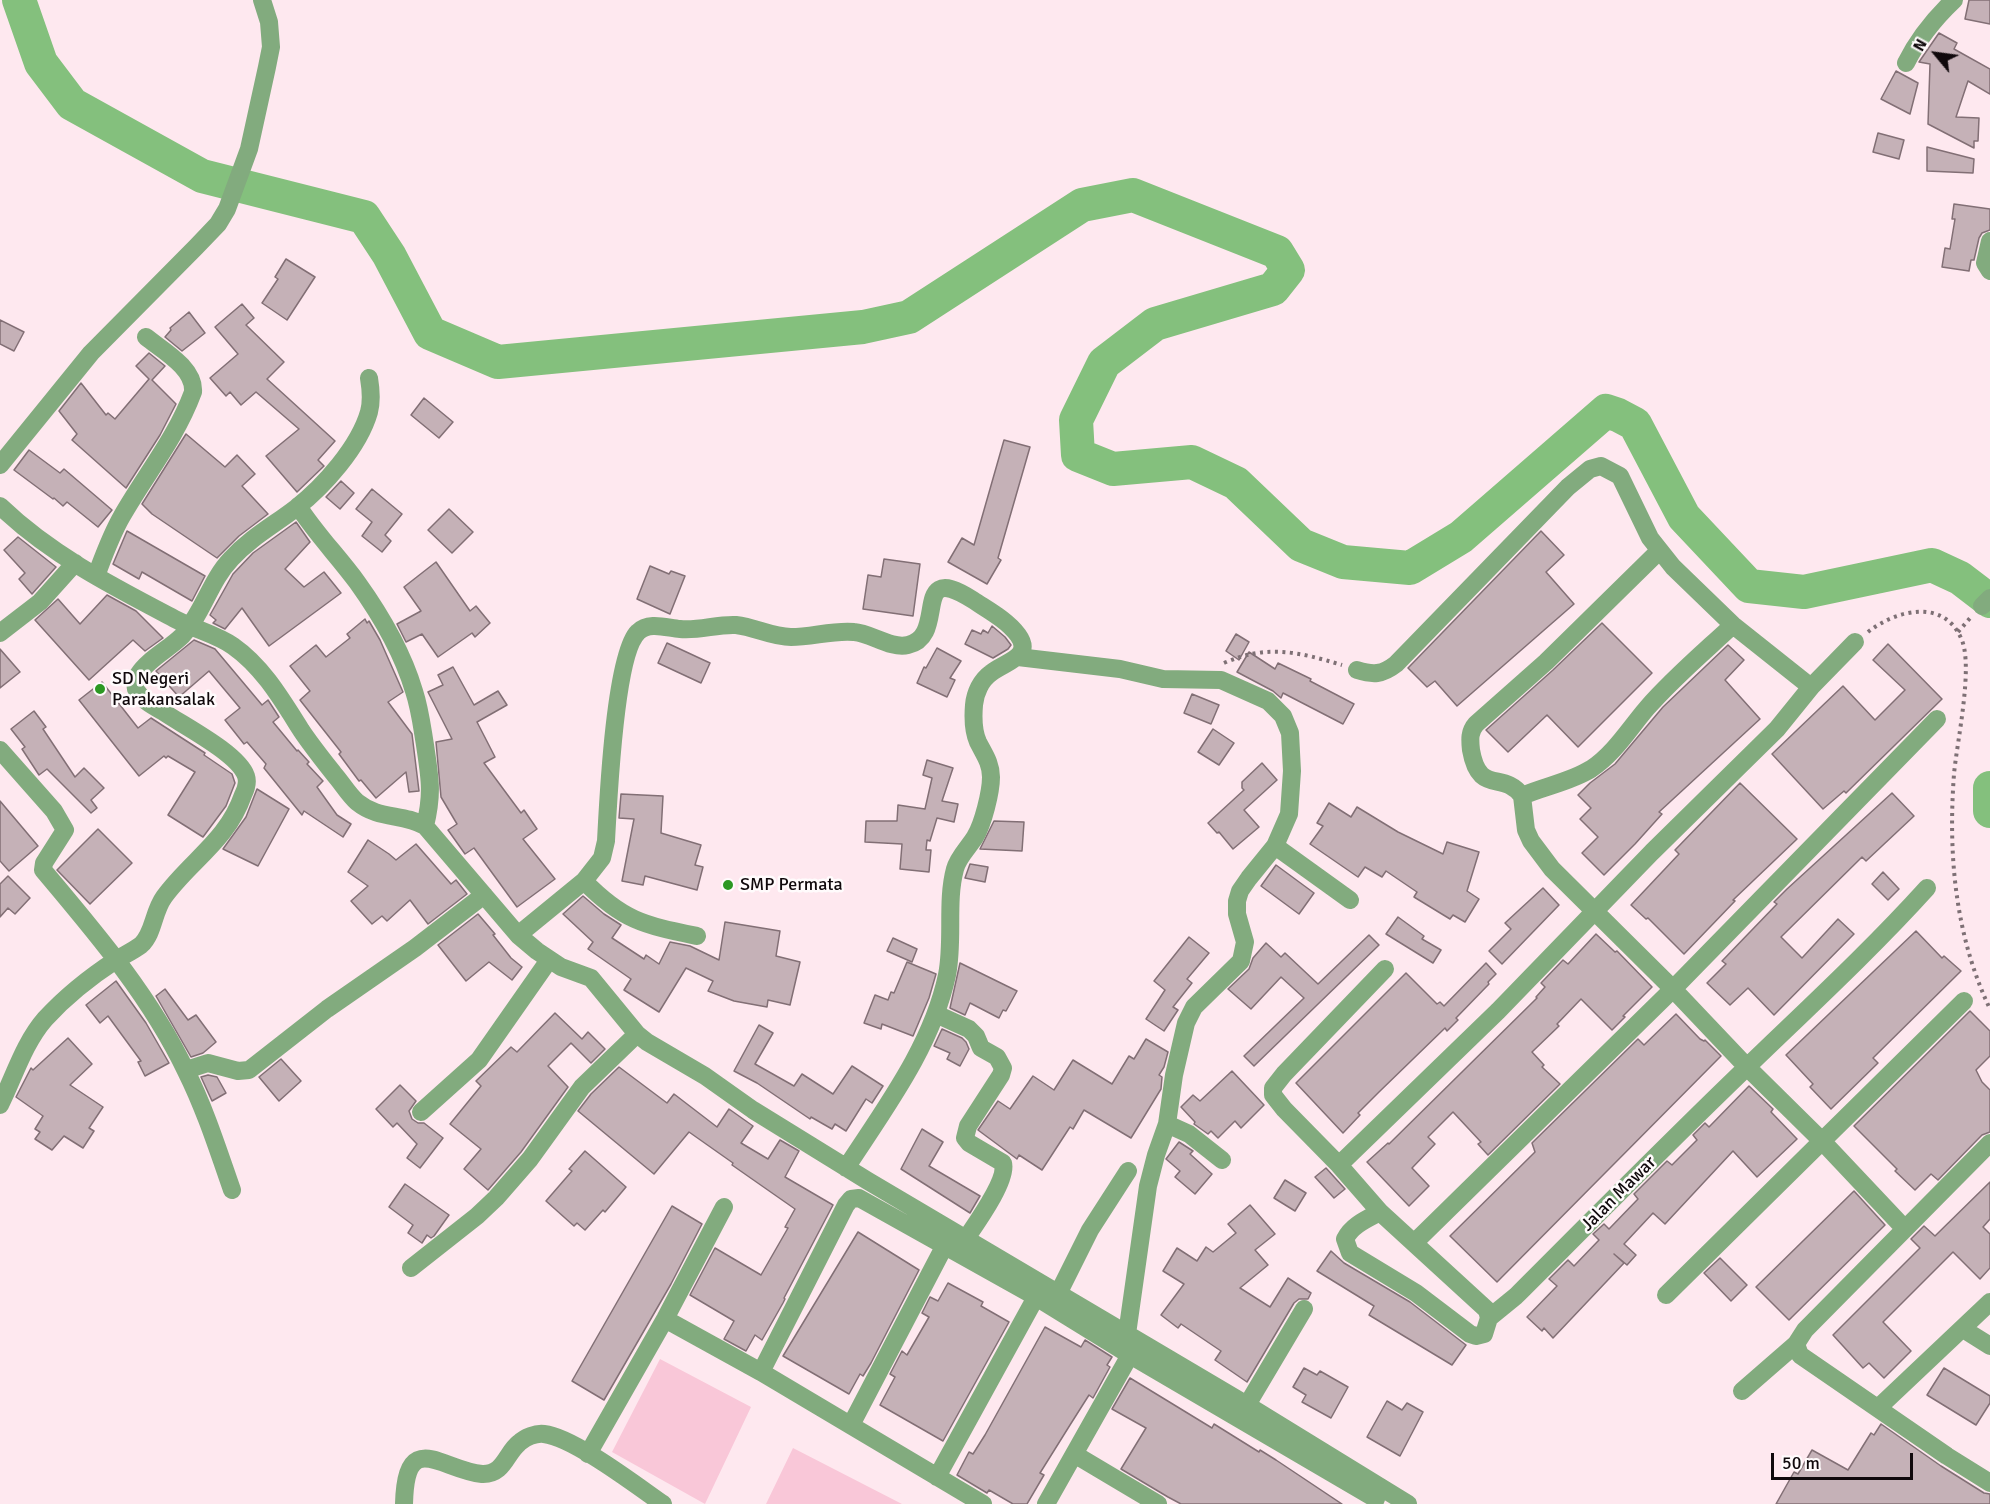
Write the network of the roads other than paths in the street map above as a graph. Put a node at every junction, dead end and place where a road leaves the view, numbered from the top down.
1 (262, 0) edge
2 (1954, 0) edge
3 (1906, 63) dead end
4 (1990, 241) edge
5 (1990, 271) edge
6 (146, 337) dead end
7 (369, 378) dead end
8 (0, 465) edge
9 (0, 506) edge
10 (298, 506) junction
11 (1659, 551) junction
12 (75, 564) junction
13 (96, 576) junction
14 (1733, 625) junction
15 (190, 627) junction
16 (0, 633) edge
17 (1856, 642) road end
18 (1018, 657) junction
19 (1357, 670) road end
20 (1811, 687) junction
21 (1937, 719) dead end
22 (0, 750) edge
23 (1522, 796) junction
24 (425, 826) junction
25 (1275, 846) junction
26 (584, 881) junction
27 (1927, 888) dead end
28 (483, 895) junction
29 (1350, 900) dead end
30 (1594, 910) junction
31 (518, 935) junction
32 (697, 936) dead end
33 (118, 959) junction
34 (549, 960) junction
35 (1385, 969) dead end
36 (1673, 989) junction
37 (1964, 1001) dead end
38 (936, 1014) junction
39 (637, 1034) junction
40 (1747, 1067) junction
41 (186, 1070) junction
42 (0, 1105) edge
43 (421, 1112) dead end
44 (1167, 1125) junction
45 (1822, 1141) junction
46 (1990, 1143) edge
47 (1222, 1160) dead end
48 (1339, 1165) junction
49 (846, 1168) junction
50 (1128, 1171) dead end
51 (232, 1190) dead end
52 (724, 1207) dead end
53 (1380, 1212) junction
54 (1905, 1229) junction
55 (965, 1240) junction
56 (1414, 1243) junction
57 (945, 1245) junction
58 (411, 1268) dead end
59 (1058, 1294) junction
60 (1666, 1295) dead end
61 (1036, 1297) junction
62 (1990, 1302) edge
63 (1304, 1309) dead end
64 (1490, 1318) junction
65 (664, 1319) junction
66 (1963, 1329) junction
67 (1127, 1334) junction
68 (1796, 1344) junction
69 (1990, 1346) edge
70 (1130, 1355) junction
71 (761, 1372) junction
72 (1742, 1391) dead end
73 (1247, 1405) junction
74 (1878, 1407) junction
75 (851, 1425) junction
76 (588, 1454) junction
77 (1074, 1454) junction
78 (937, 1477) junction
79 (1990, 1483) edge
80 (404, 1504) edge
81 (663, 1504) edge
82 (984, 1504) edge
83 (1047, 1504) edge
84 (1158, 1504) edge
85 (1385, 1504) edge
86 (1408, 1504) edge

1 - 8 street
2 - 3 street
4 - 5 street
6 - 13 street
7 - 10 street
9 - 12 street
10 - 15 street
10 - 24 street
11 - 14 street
11 - 19 street
11 - 23 street
12 - 13 street
12 - 16 street
13 - 15 street
14 - 20 street
14 - 23 street
15 - 24 street
15 - 33 street
17 - 20 street
18 - 25 street
18 - 26 street
18 - 38 street
20 - 30 street
21 - 36 street
22 - 33 street
23 - 30 street
24 - 28 street
25 - 29 street
25 - 44 street
26 - 31 street
26 - 32 street
27 - 40 street, Jalan Mawar
28 - 31 street
28 - 41 street
30 - 36 street
30 - 48 street
31 - 34 street
33 - 41 street
33 - 42 street
34 - 39 street
34 - 43 street
35 - 48 street
36 - 40 street
36 - 56 street
37 - 45 street
38 - 49 street
38 - 55 street
39 - 49 street
39 - 58 street
40 - 45 street
40 - 64 street, Jalan Mawar
41 - 51 street
44 - 47 street
44 - 67 street
45 - 54 street
45 - 60 street
46 - 54 street
48 - 53 street
49 - 55 street
50 - 59 street
52 - 65 street
53 - 56 street
53 - 64 street, Jalan Mawar
54 - 68 street
55 - 59 street
56 - 64 street
57 - 61 street
57 - 71 street
57 - 75 street
59 - 67 street
61 - 70 street
61 - 78 street
62 - 66 street
63 - 73 street
65 - 71 street
65 - 76 street
66 - 69 street
66 - 74 street
67 - 73 street
68 - 72 street
68 - 74 street
70 - 77 street
70 - 85 street
71 - 75 street
73 - 86 street
74 - 79 street
75 - 78 street
76 - 80 street
76 - 81 street
77 - 83 street
77 - 84 street
78 - 82 street

